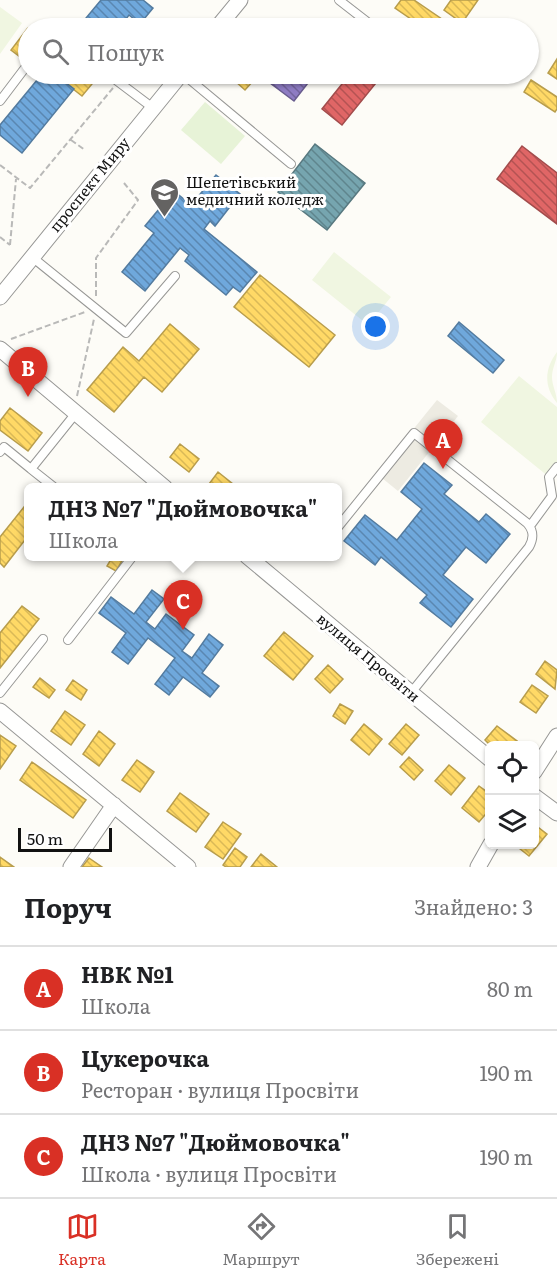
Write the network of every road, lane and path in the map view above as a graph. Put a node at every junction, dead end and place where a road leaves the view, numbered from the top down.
1 (240, 0) edge
2 (339, 0) edge
3 (225, 18) edge
4 (362, 18) edge
5 (18, 77) edge
6 (116, 84) edge
7 (122, 84) edge
8 (173, 84) edge
9 (194, 84) edge
10 (0, 101) edge
11 (153, 108) junction
12 (70, 139) junction
13 (85, 150) dead end
14 (291, 164) dead end
15 (0, 165) edge
16 (16, 177) junction
17 (124, 183) dead end
18 (0, 237) edge
19 (32, 257) junction
20 (175, 276) dead end
21 (0, 297) edge
22 (96, 308) junction
23 (3, 345) edge
24 (76, 405) junction
25 (0, 452) edge
26 (557, 467) edge
27 (31, 469) junction
28 (49, 483) edge
29 (160, 483) edge
30 (342, 522) edge
31 (530, 526) junction
32 (129, 561) edge
33 (253, 561) edge
34 (44, 639) dead end
35 (68, 640) dead end
36 (0, 693) edge
37 (410, 694) junction
38 (0, 711) edge
39 (557, 736) edge
40 (485, 756) edge
41 (539, 764) edge
42 (539, 800) edge
43 (114, 805) junction
44 (557, 813) edge
45 (488, 849) edge
46 (71, 867) edge
47 (188, 867) edge
48 (478, 867) edge

1 - 3 street
2 - 4 lane
5 - 10 lane
6 - 12 path
7 - 11 lane
8 - 11 street, проспект Миру
9 - 14 lane
11 - 19 street, проспект Миру
12 - 13 path
12 - 16 path
15 - 16 path
16 - 18 path
17 - 22 path
19 - 21 street, проспект Миру
19 - 22 lane
20 - 22 lane
22 - 23 path
22 - 24 path
23 - 24 street
24 - 27 lane
24 - 29 street
25 - 27 lane
26 - 31 lane
27 - 28 lane
30 - 31 lane
31 - 37 lane
32 - 35 lane
33 - 37 street, вулиця Просвіти
34 - 36 lane
37 - 40 street, вулиця Просвіти
38 - 43 street
39 - 41 street
42 - 44 street
43 - 46 street
43 - 47 street
45 - 48 street

